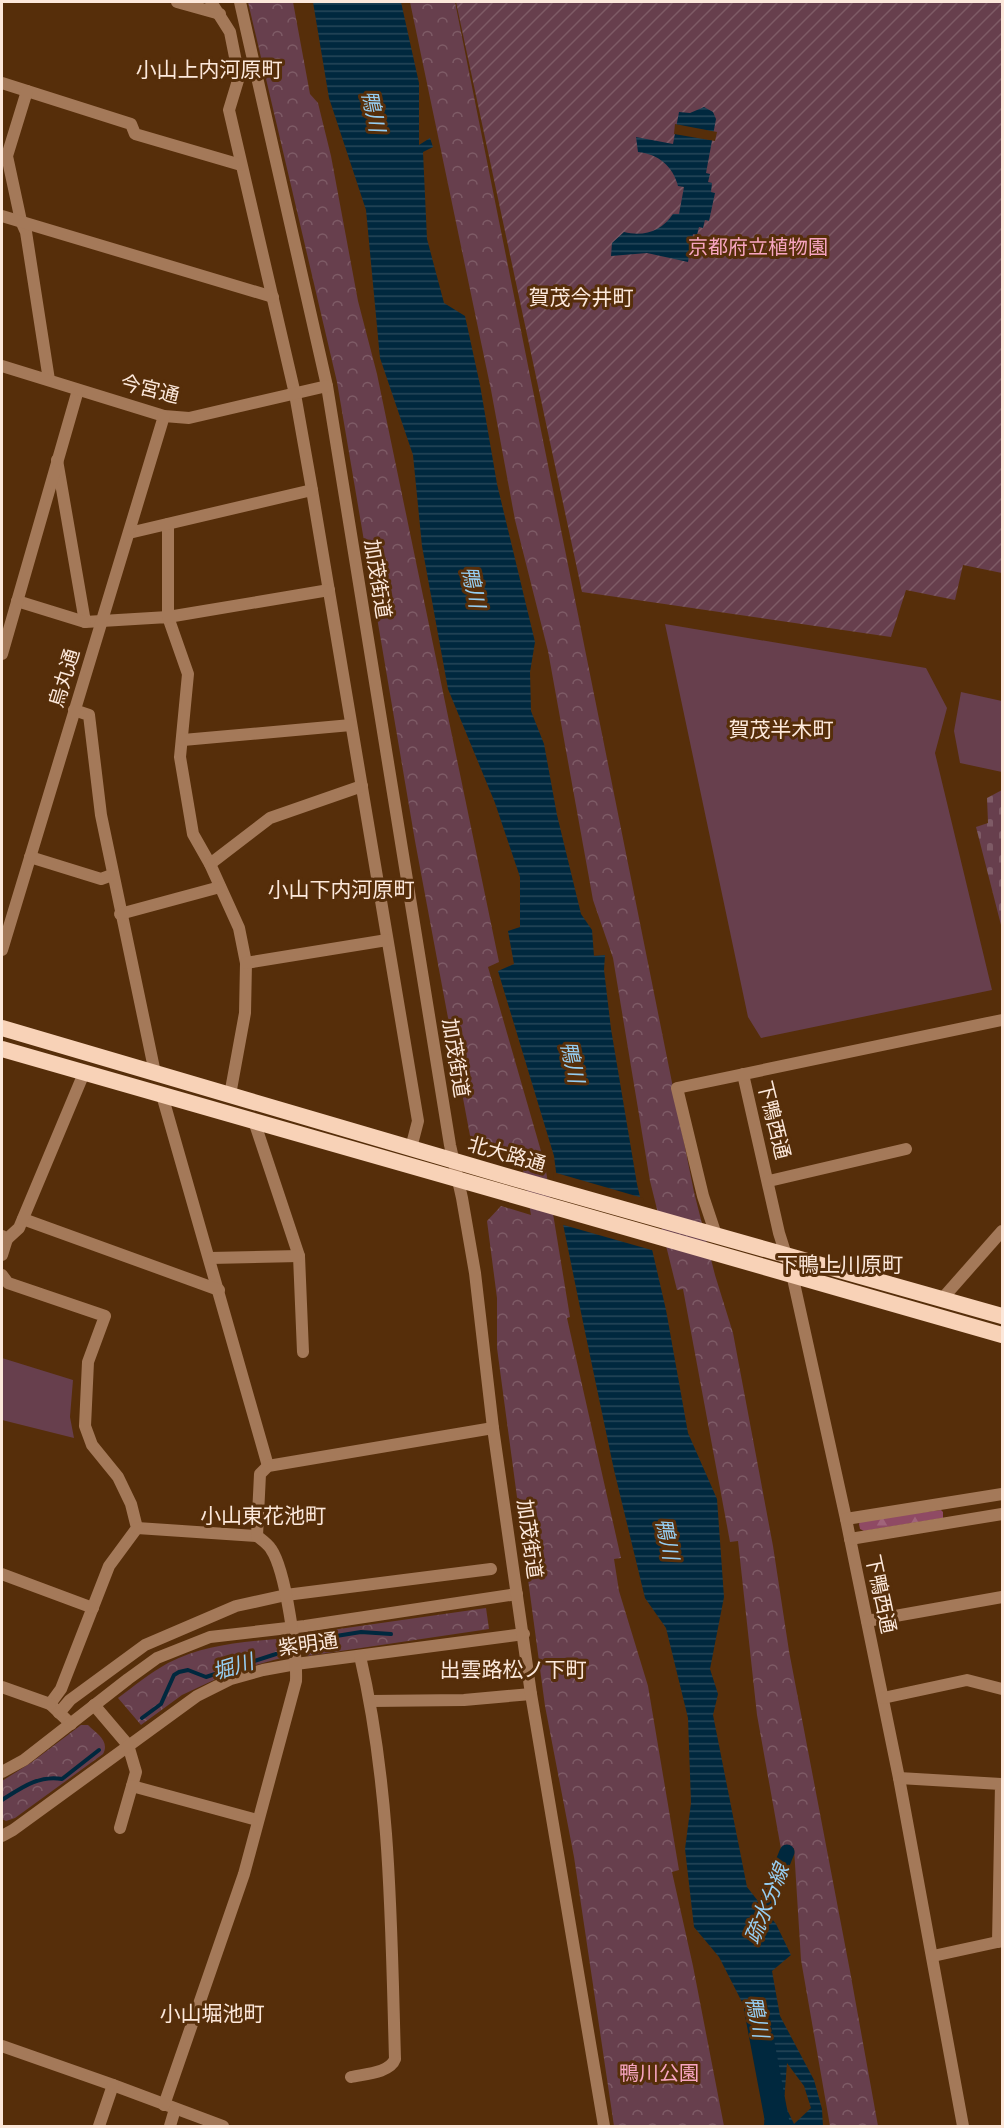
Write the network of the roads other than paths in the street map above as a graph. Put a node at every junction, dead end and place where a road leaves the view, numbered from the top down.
1 (177, 2) edge
2 (211, 2) edge
3 (240, 2) edge
4 (220, 14) junction
5 (2, 83) edge
6 (27, 91) junction
7 (241, 165) junction
8 (2, 216) edge
9 (21, 221) junction
10 (273, 297) junction
11 (2, 366) edge
12 (49, 380) junction
13 (327, 386) junction
14 (78, 390) junction
15 (295, 394) junction
16 (164, 416) junction
17 (57, 460) junction
18 (312, 490) junction
19 (168, 524) junction
20 (129, 533) junction
21 (329, 590) junction
22 (17, 601) junction
23 (168, 617) junction
24 (85, 621) junction
25 (102, 622) junction
26 (2, 654) edge
27 (74, 710) junction
28 (351, 724) junction
29 (183, 740) junction
30 (362, 786) junction
31 (30, 857) junction
32 (210, 864) junction
33 (112, 875) junction
34 (220, 887) junction
35 (120, 914) junction
36 (387, 940) junction
37 (2, 950) edge
38 (246, 963) junction
39 (1002, 1020) edge
40 (2, 1028) edge
41 (2, 1049) edge
42 (84, 1073) junction
43 (155, 1073) junction
44 (743, 1074) junction
45 (162, 1095) junction
46 (230, 1095) junction
47 (254, 1121) junction
48 (411, 1148) junction
49 (906, 1149) dead end
50 (455, 1161) junction
51 (458, 1180) junction
52 (769, 1181) junction
53 (23, 1219) junction
54 (1002, 1231) edge
55 (712, 1233) junction
56 (4, 1238) edge
57 (2, 1255) edge
58 (787, 1255) junction
59 (299, 1256) junction
60 (210, 1258) junction
61 (792, 1274) junction
62 (2, 1275) edge
63 (219, 1290) junction
64 (942, 1299) junction
65 (1002, 1316) edge
66 (1002, 1335) edge
67 (303, 1352) dead end
68 (493, 1428) junction
69 (268, 1466) junction
70 (1002, 1494) edge
71 (1002, 1514) edge
72 (846, 1519) junction
73 (137, 1528) junction
74 (257, 1536) junction
75 (850, 1539) junction
76 (491, 1569) dead end
77 (2, 1574) edge
78 (517, 1594) junction
79 (286, 1595) junction
80 (1002, 1597) edge
81 (93, 1608) junction
82 (867, 1621) junction
83 (290, 1627) junction
84 (524, 1634) junction
85 (360, 1656) junction
86 (296, 1664) junction
87 (2, 1687) edge
88 (1002, 1689) edge
89 (531, 1694) junction
90 (883, 1698) junction
91 (371, 1701) junction
92 (94, 1705) junction
93 (55, 1709) junction
94 (71, 1724) junction
95 (128, 1745) junction
96 (2, 1772) edge
97 (899, 1778) junction
98 (132, 1786) junction
99 (1001, 1806) edge
100 (257, 1820) junction
101 (120, 1828) dead end
102 (2, 1836) edge
103 (1000, 1941) edge
104 (933, 1956) junction
105 (2, 2046) edge
106 (351, 2076) dead end
107 (113, 2085) junction
108 (170, 2107) junction
109 (99, 2127) edge
110 (170, 2127) edge
111 (223, 2127) edge
112 (604, 2127) edge
113 (963, 2127) edge

1 - 4 street
2 - 4 street
3 - 13 street, 加茂街道
4 - 7 street
5 - 6 street
6 - 7 street
6 - 9 street
7 - 10 street
8 - 9 street
9 - 10 street
9 - 12 street
10 - 15 street
11 - 12 street, 今宮通
12 - 14 street, 今宮通
13 - 15 street, 今宮通
13 - 50 street, 加茂街道
14 - 16 street, 今宮通
14 - 17 street
15 - 16 street, 今宮通
15 - 18 street
16 - 20 street, 烏丸通
17 - 22 street
17 - 24 street
18 - 19 street
18 - 21 street
19 - 20 street
19 - 23 street
20 - 25 street, 烏丸通
21 - 23 street
21 - 28 street
22 - 24 street
22 - 26 street
23 - 25 street
23 - 29 street
24 - 25 street
25 - 27 street, 烏丸通
27 - 31 street, 烏丸通
27 - 33 street
28 - 29 street
28 - 30 street
29 - 32 street
30 - 32 street
30 - 36 street
31 - 33 street
31 - 37 street, 烏丸通
32 - 34 street
33 - 35 street
34 - 35 street
34 - 38 street
35 - 43 street
36 - 38 street
36 - 48 street
38 - 46 street
39 - 44 street
40 - 43 highway, 北大路通
41 - 42 highway, 北大路通
42 - 45 highway, 北大路通
42 - 53 street
43 - 46 highway, 北大路通
44 - 52 street, 下鴨西通
44 - 55 street
45 - 47 highway, 北大路通
45 - 60 street
46 - 48 highway, 北大路通
47 - 51 highway, 北大路通
47 - 59 street
48 - 50 highway, 北大路通
49 - 52 street
50 - 51 street, 加茂街道
50 - 55 highway, 北大路通
51 - 61 highway, 北大路通
51 - 68 street, 加茂街道
52 - 58 street, 下鴨西通
53 - 56 street
53 - 63 street
54 - 64 street
55 - 58 highway, 北大路通
56 - 57 street
58 - 61 street, 下鴨西通
58 - 64 highway, 北大路通
59 - 60 street
59 - 67 street
60 - 63 street
61 - 66 highway, 北大路通
61 - 72 street, 下鴨西通
62 - 73 street
63 - 69 street
64 - 65 highway, 北大路通
68 - 69 street
68 - 78 street, 加茂街道
69 - 74 street
70 - 72 street
71 - 75 street
72 - 75 street, 下鴨西通
73 - 74 street
73 - 81 street
74 - 79 street
75 - 82 street, 下鴨西通
76 - 79 street
77 - 81 street
78 - 83 street, 紫明通
78 - 84 street, 加茂街道
79 - 83 street
79 - 93 street
80 - 82 street
81 - 93 street
82 - 90 street, 下鴨西通
83 - 86 street
83 - 92 street, 紫明通
84 - 85 street, 紫明通
84 - 89 street, 加茂街道
85 - 86 street, 紫明通
85 - 91 street
86 - 95 street, 紫明通
86 - 100 street
87 - 93 street
88 - 90 street
89 - 91 street
89 - 112 street, 加茂街道
90 - 97 street, 下鴨西通
91 - 106 street
92 - 94 street, 紫明通
92 - 95 street
93 - 94 street
94 - 96 street, 紫明通
95 - 98 street
95 - 102 street, 紫明通
97 - 99 street
97 - 104 street, 下鴨西通
98 - 100 street
98 - 101 street
99 - 103 street
100 - 108 street
103 - 104 street
104 - 113 street, 下鴨西通
105 - 107 street
107 - 108 street
107 - 109 street
108 - 110 street
108 - 111 street

